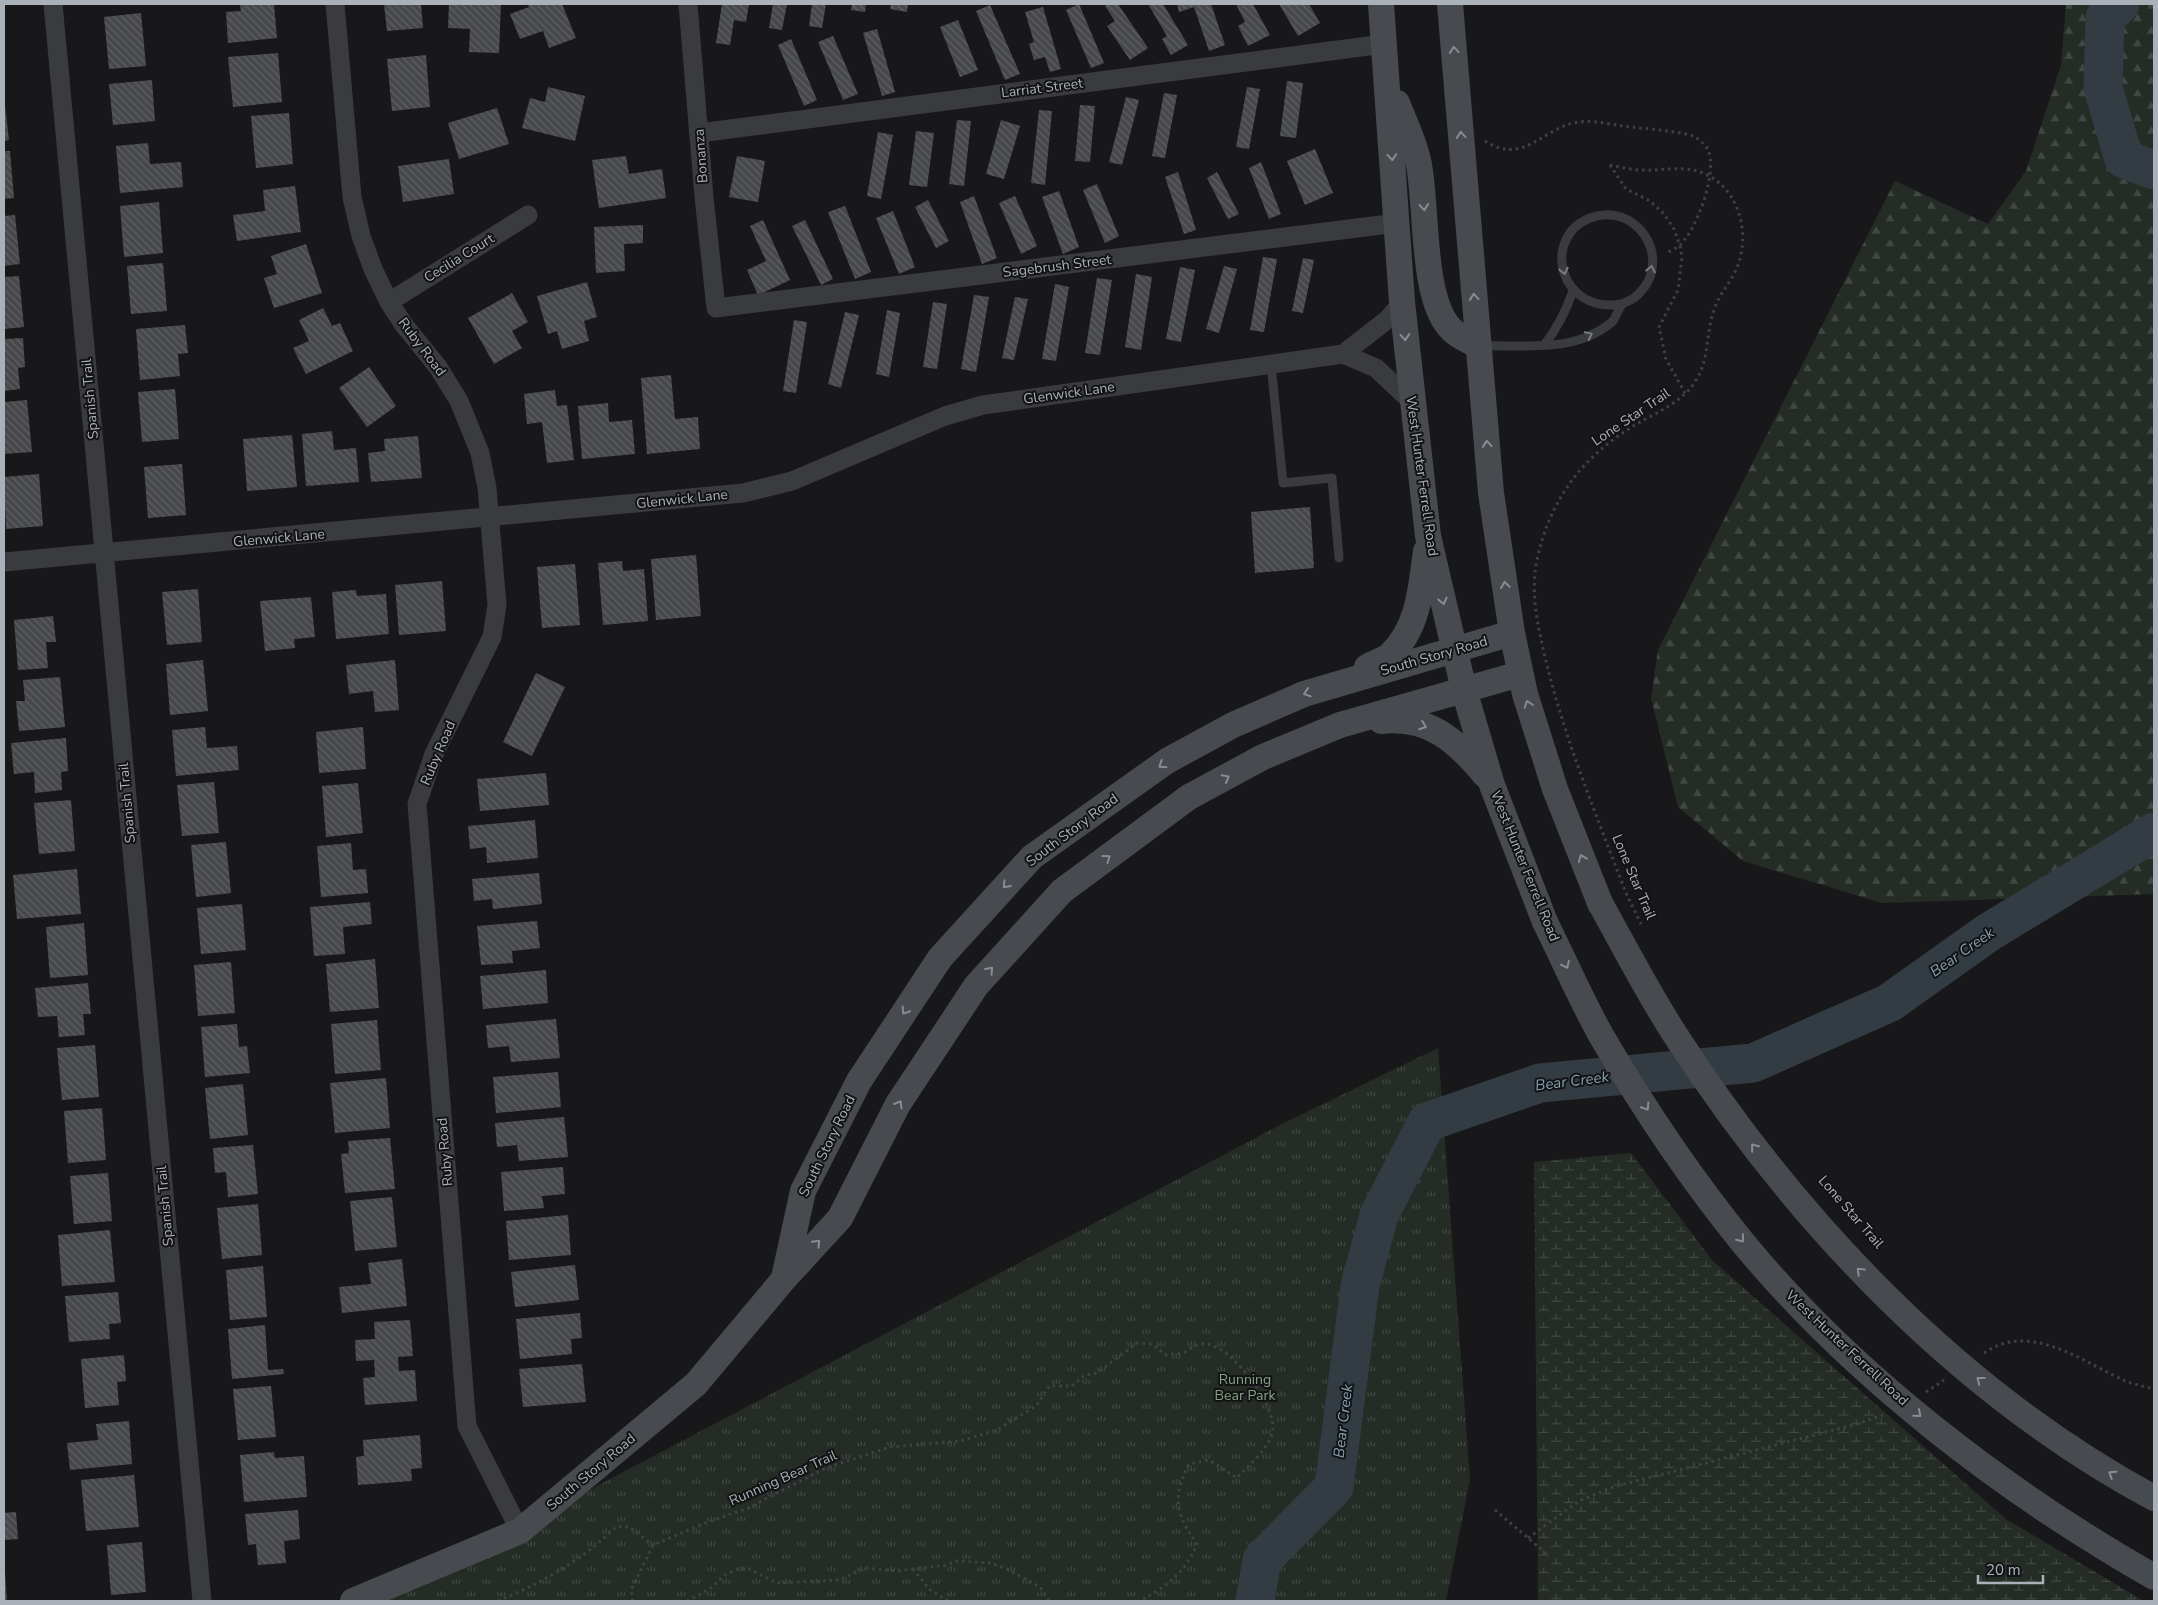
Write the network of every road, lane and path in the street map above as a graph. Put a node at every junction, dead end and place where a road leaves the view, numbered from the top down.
1 (53, 4) edge
2 (335, 4) edge
3 (688, 4) edge
4 (1381, 4) edge
5 (1450, 4) edge
6 (1384, 44) junction
7 (1386, 76) junction
8 (700, 133) junction
9 (1482, 137) dead end
10 (1610, 165) dead end
11 (1709, 176) junction
12 (528, 215) dead end
13 (1397, 223) junction
14 (1653, 260) junction
15 (1573, 291) junction
16 (389, 302) junction
17 (1402, 302) junction
18 (1622, 304) junction
19 (716, 308) joint
20 (1545, 344) junction
21 (1478, 346) junction
22 (1342, 354) junction
23 (1271, 364) junction
24 (1411, 401) junction
25 (490, 518) junction
26 (1428, 536) junction
27 (104, 554) junction
28 (1339, 558) dead end
29 (4, 562) edge
30 (1512, 633) junction
31 (1455, 650) junction
32 (1520, 674) junction
33 (1335, 684) junction
34 (1464, 690) junction
35 (1340, 725) junction
36 (1492, 785) junction
37 (1642, 926) dead end
38 (784, 1279) junction
39 (1987, 1360) dead end
40 (1947, 1378) dead end
41 (2154, 1389) edge
42 (1922, 1395) dead end
43 (1885, 1414) dead end
44 (2154, 1498) edge
45 (1495, 1510) dead end
46 (520, 1531) junction
47 (1528, 1538) junction
48 (653, 1545) junction
49 (1548, 1555) dead end
50 (913, 1569) junction
51 (2154, 1576) edge
52 (202, 1601) edge
53 (353, 1601) edge
54 (498, 1601) edge
55 (633, 1601) edge
56 (687, 1601) edge
57 (948, 1601) edge
58 (1049, 1601) edge
59 (1139, 1601) edge

1 - 27 street, Spanish Trail
2 - 16 street, Ruby Road
3 - 8 street, Bonanza
4 - 6 main road, West Hunter Ferrell Road
21 -> 5 main road
6 - 7 main road, West Hunter Ferrell Road
6 - 8 street, Larriat Street
7 -> 13 main road, West Hunter Ferrell Road
7 -> 21 main road
8 - 19 street, Bonanza
9 - 11 path
10 - 11 path, Lone Star Trail
11 - 14 path
11 - 37 path, Lone Star Trail, bridge
12 - 16 street, Cecilia Court
13 - 17 main road, West Hunter Ferrell Road
13 - 19 street, Sagebrush Street
14 -> 15 lane
18 -> 14 lane
15 - 18 lane
15 - 20 lane
16 - 25 street, Ruby Road
17 - 22 street, Glenwick Lane
17 -> 24 main road, West Hunter Ferrell Road
20 -> 18 lane
20 - 21 lane
30 -> 21 main road
22 - 23 street, Glenwick Lane
22 - 24 street
23 - 25 street, Glenwick Lane
23 - 28 lane
24 - 26 main road, West Hunter Ferrell Road
25 - 27 street, Glenwick Lane
25 - 46 street, Ruby Road
26 -> 31 main road, West Hunter Ferrell Road
26 - 33 main road
27 - 29 street, Glenwick Lane
27 - 52 street, Spanish Trail
30 - 31 main road, South Story Road
30 - 32 main road
31 - 33 main road, South Story Road
31 - 34 main road, West Hunter Ferrell Road
32 - 34 main road, South Story Road
44 -> 32 main road, bridge
33 -> 38 main road, South Story Road
34 - 35 main road, South Story Road
34 - 36 main road, West Hunter Ferrell Road
35 -> 36 main road
38 -> 35 main road, South Story Road
36 -> 51 main road, West Hunter Ferrell Road, bridge
38 - 46 main road, South Story Road
39 - 41 path
40 - 42 path
43 - 47 path
45 - 47 path
46 - 53 main road, South Story Road
47 - 49 path
48 - 54 path
48 - 55 path
48 - 59 path, Running Bear Trail
50 - 56 path
50 - 57 path
50 - 58 path

